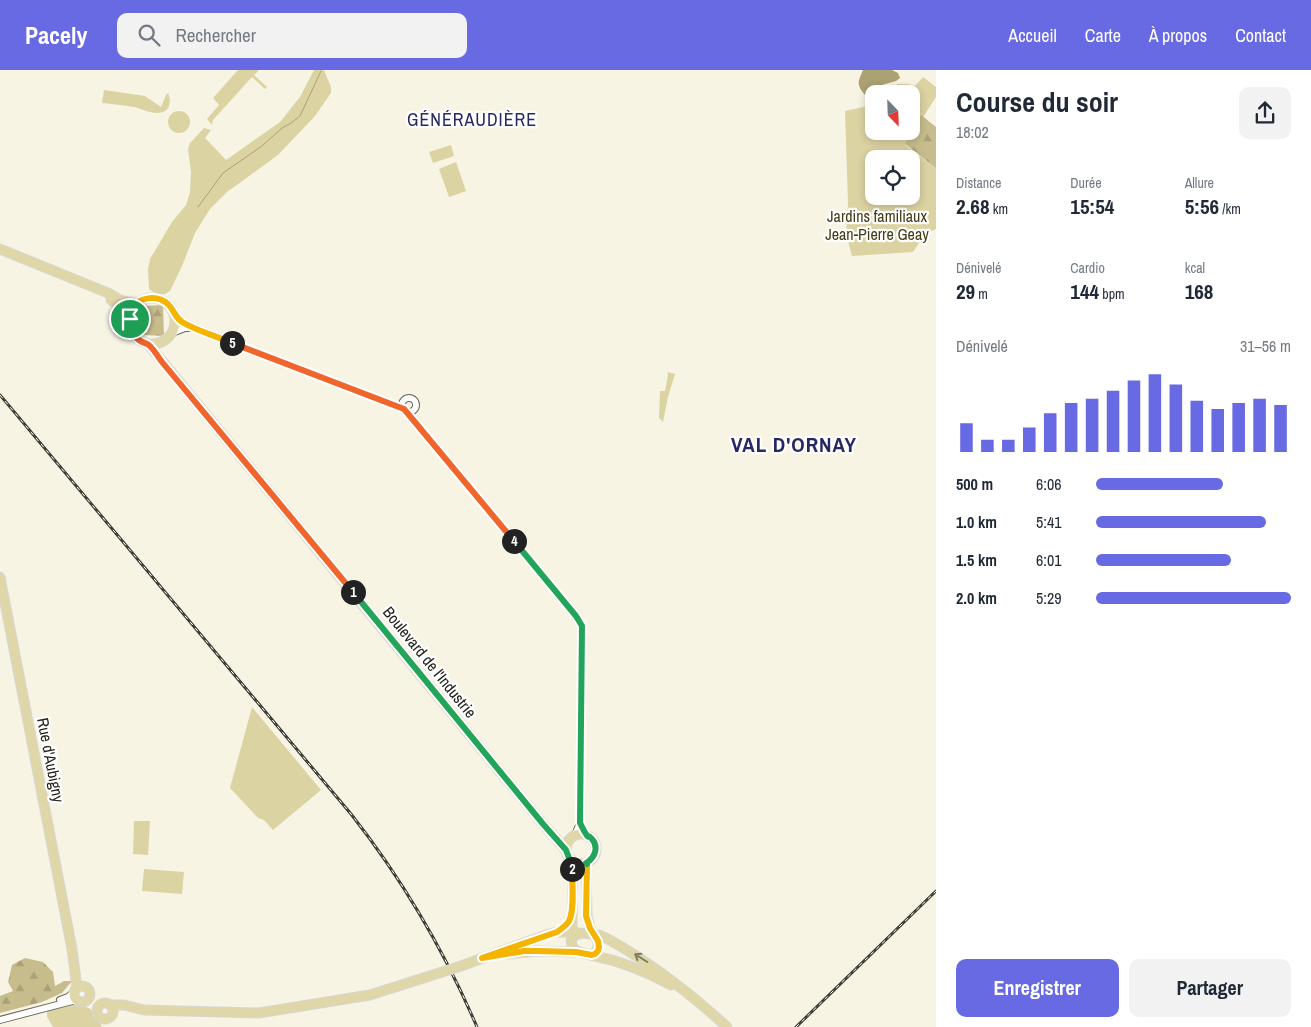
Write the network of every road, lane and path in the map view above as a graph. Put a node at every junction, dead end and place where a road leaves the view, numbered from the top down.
1 (0, 249) edge
2 (0, 254) edge
3 (136, 304) junction
4 (175, 316) junction
5 (130, 319) junction
6 (195, 328) junction
7 (172, 333) junction
8 (163, 342) junction
9 (148, 344) junction
10 (168, 368) junction
11 (404, 399) junction
12 (388, 402) junction
13 (405, 410) junction
14 (414, 410) junction
15 (419, 426) junction
16 (0, 577) edge
17 (580, 823) junction
18 (587, 836) junction
19 (554, 837) junction
20 (573, 837) junction
21 (566, 850) junction
22 (572, 862) junction
23 (586, 863) junction
24 (572, 911) junction
25 (557, 932) junction
26 (575, 935) junction
27 (595, 935) junction
28 (576, 952) junction
29 (592, 955) junction
30 (482, 958) junction
31 (686, 993) junction
32 (82, 994) junction
33 (105, 1011) junction
34 (0, 1020) edge
35 (105, 1027) edge
36 (111, 1027) edge
37 (727, 1027) edge

1 - 3 main road
2 - 5 main road
3 - 4 main road
3 - 5 main road
4 - 6 street
4 - 7 main road
5 - 9 main road
6 - 7 street
6 - 12 street
7 - 8 main road
8 - 9 main road
8 - 10 main road, Boulevard de l'Industrie
9 - 10 main road, Boulevard de l'Industrie
10 - 19 main road, Boulevard de l'Industrie
11 - 12 street
11 - 13 street
11 - 14 street
12 - 13 street
13 - 14 street
13 - 15 street
14 - 15 street
15 - 17 street
16 - 32 main road, Rue d'Aubigny
17 - 18 street
17 - 20 street
18 - 20 main road
18 - 23 main road
19 - 20 main road
19 - 21 main road, Boulevard de l'Industrie
20 - 21 main road
21 - 22 main road
22 - 23 main road
22 - 24 main road
23 - 27 main road
24 - 25 main road
24 - 26 main road
25 - 26 main road
25 - 30 main road
26 - 27 main road
26 - 28 main road
27 - 29 main road
31 -> 27 main road
28 - 29 main road
28 - 30 main road
29 - 31 main road
30 - 33 main road, bridge
31 - 37 main road
32 - 33 main road
32 - 34 street
33 - 35 main road
33 - 36 main road

